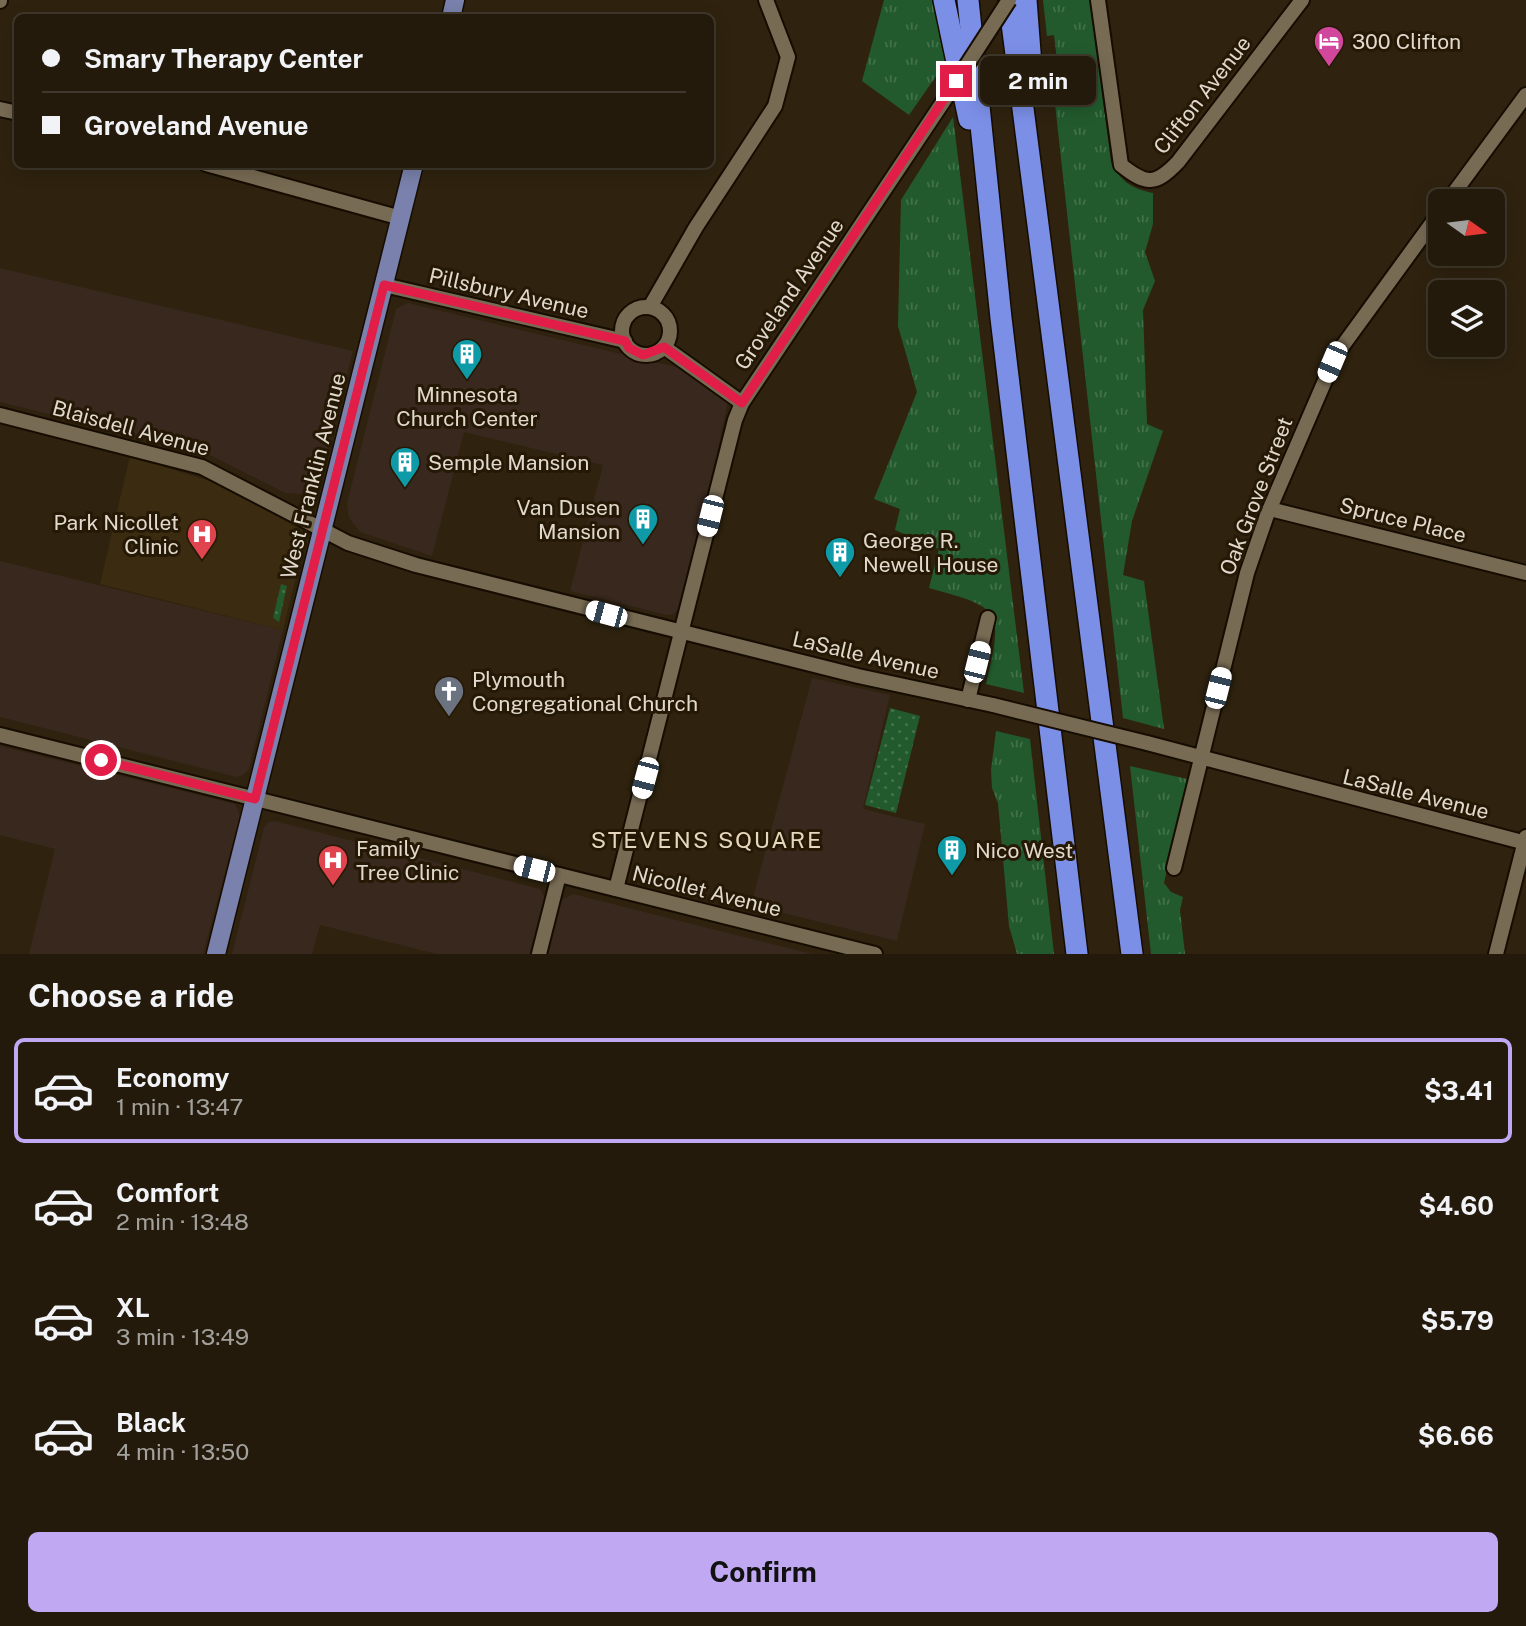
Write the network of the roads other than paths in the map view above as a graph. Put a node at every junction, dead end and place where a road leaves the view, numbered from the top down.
1 (766, 0) edge
2 (944, 0) edge
3 (968, 0) edge
4 (1009, 0) edge
5 (1027, 0) edge
6 (1098, 0) edge
7 (1302, 0) edge
8 (1526, 96) edge
9 (220, 168) edge
10 (413, 168) edge
11 (1457, 189) edge
12 (401, 218) junction
13 (1428, 228) edge
14 (384, 285) junction
15 (1049, 300) junction
16 (650, 307) junction
17 (1001, 318) junction
18 (625, 341) junction
19 (664, 347) junction
20 (742, 403) junction
21 (0, 415) edge
22 (1270, 509) junction
23 (323, 527) junction
24 (1526, 573) edge
25 (988, 618) dead end
26 (681, 633) junction
27 (968, 700) junction
28 (0, 735) edge
29 (1200, 758) junction
30 (255, 799) junction
31 (1525, 840) edge
32 (1174, 868) dead end
33 (559, 875) junction
34 (616, 889) junction
35 (866, 953) edge
36 (216, 954) edge
37 (539, 954) edge
38 (1077, 954) edge
39 (1132, 954) edge
40 (1496, 954) edge

1 - 16 street
2 - 17 highway
3 - 17 highway
4 - 15 highway
4 - 20 street, Groveland Avenue, bridge
5 - 15 highway
6 - 7 street, Clifton Avenue
8 - 11 street
9 - 12 street
10 - 12 main road, West Franklin Avenue
12 - 14 main road, West Franklin Avenue
13 - 22 street, Oak Grove Street
14 - 18 street, Pillsbury Avenue
14 - 23 main road, West Franklin Avenue
15 - 39 highway
16 - 18 street
16 - 19 street
17 - 38 highway
18 - 19 street
19 - 20 street
20 - 26 street, Groveland Avenue
21 - 23 street, Blaisdell Avenue
22 - 24 street, Spruce Place
22 - 29 street, Oak Grove Street
23 - 26 street, LaSalle Avenue
23 - 30 main road, West Franklin Avenue
25 - 27 street
26 - 27 street, LaSalle Avenue
26 - 34 street, Groveland Avenue
27 - 29 street, LaSalle Avenue, bridge
28 - 30 street, Nicollet Avenue
29 - 31 street, LaSalle Avenue
29 - 32 street, Oak Grove Street
30 - 33 street, Nicollet Avenue
30 - 36 main road, West Franklin Avenue
31 - 40 street
33 - 34 street, Nicollet Avenue
33 - 37 street
34 - 35 street, Nicollet Avenue

